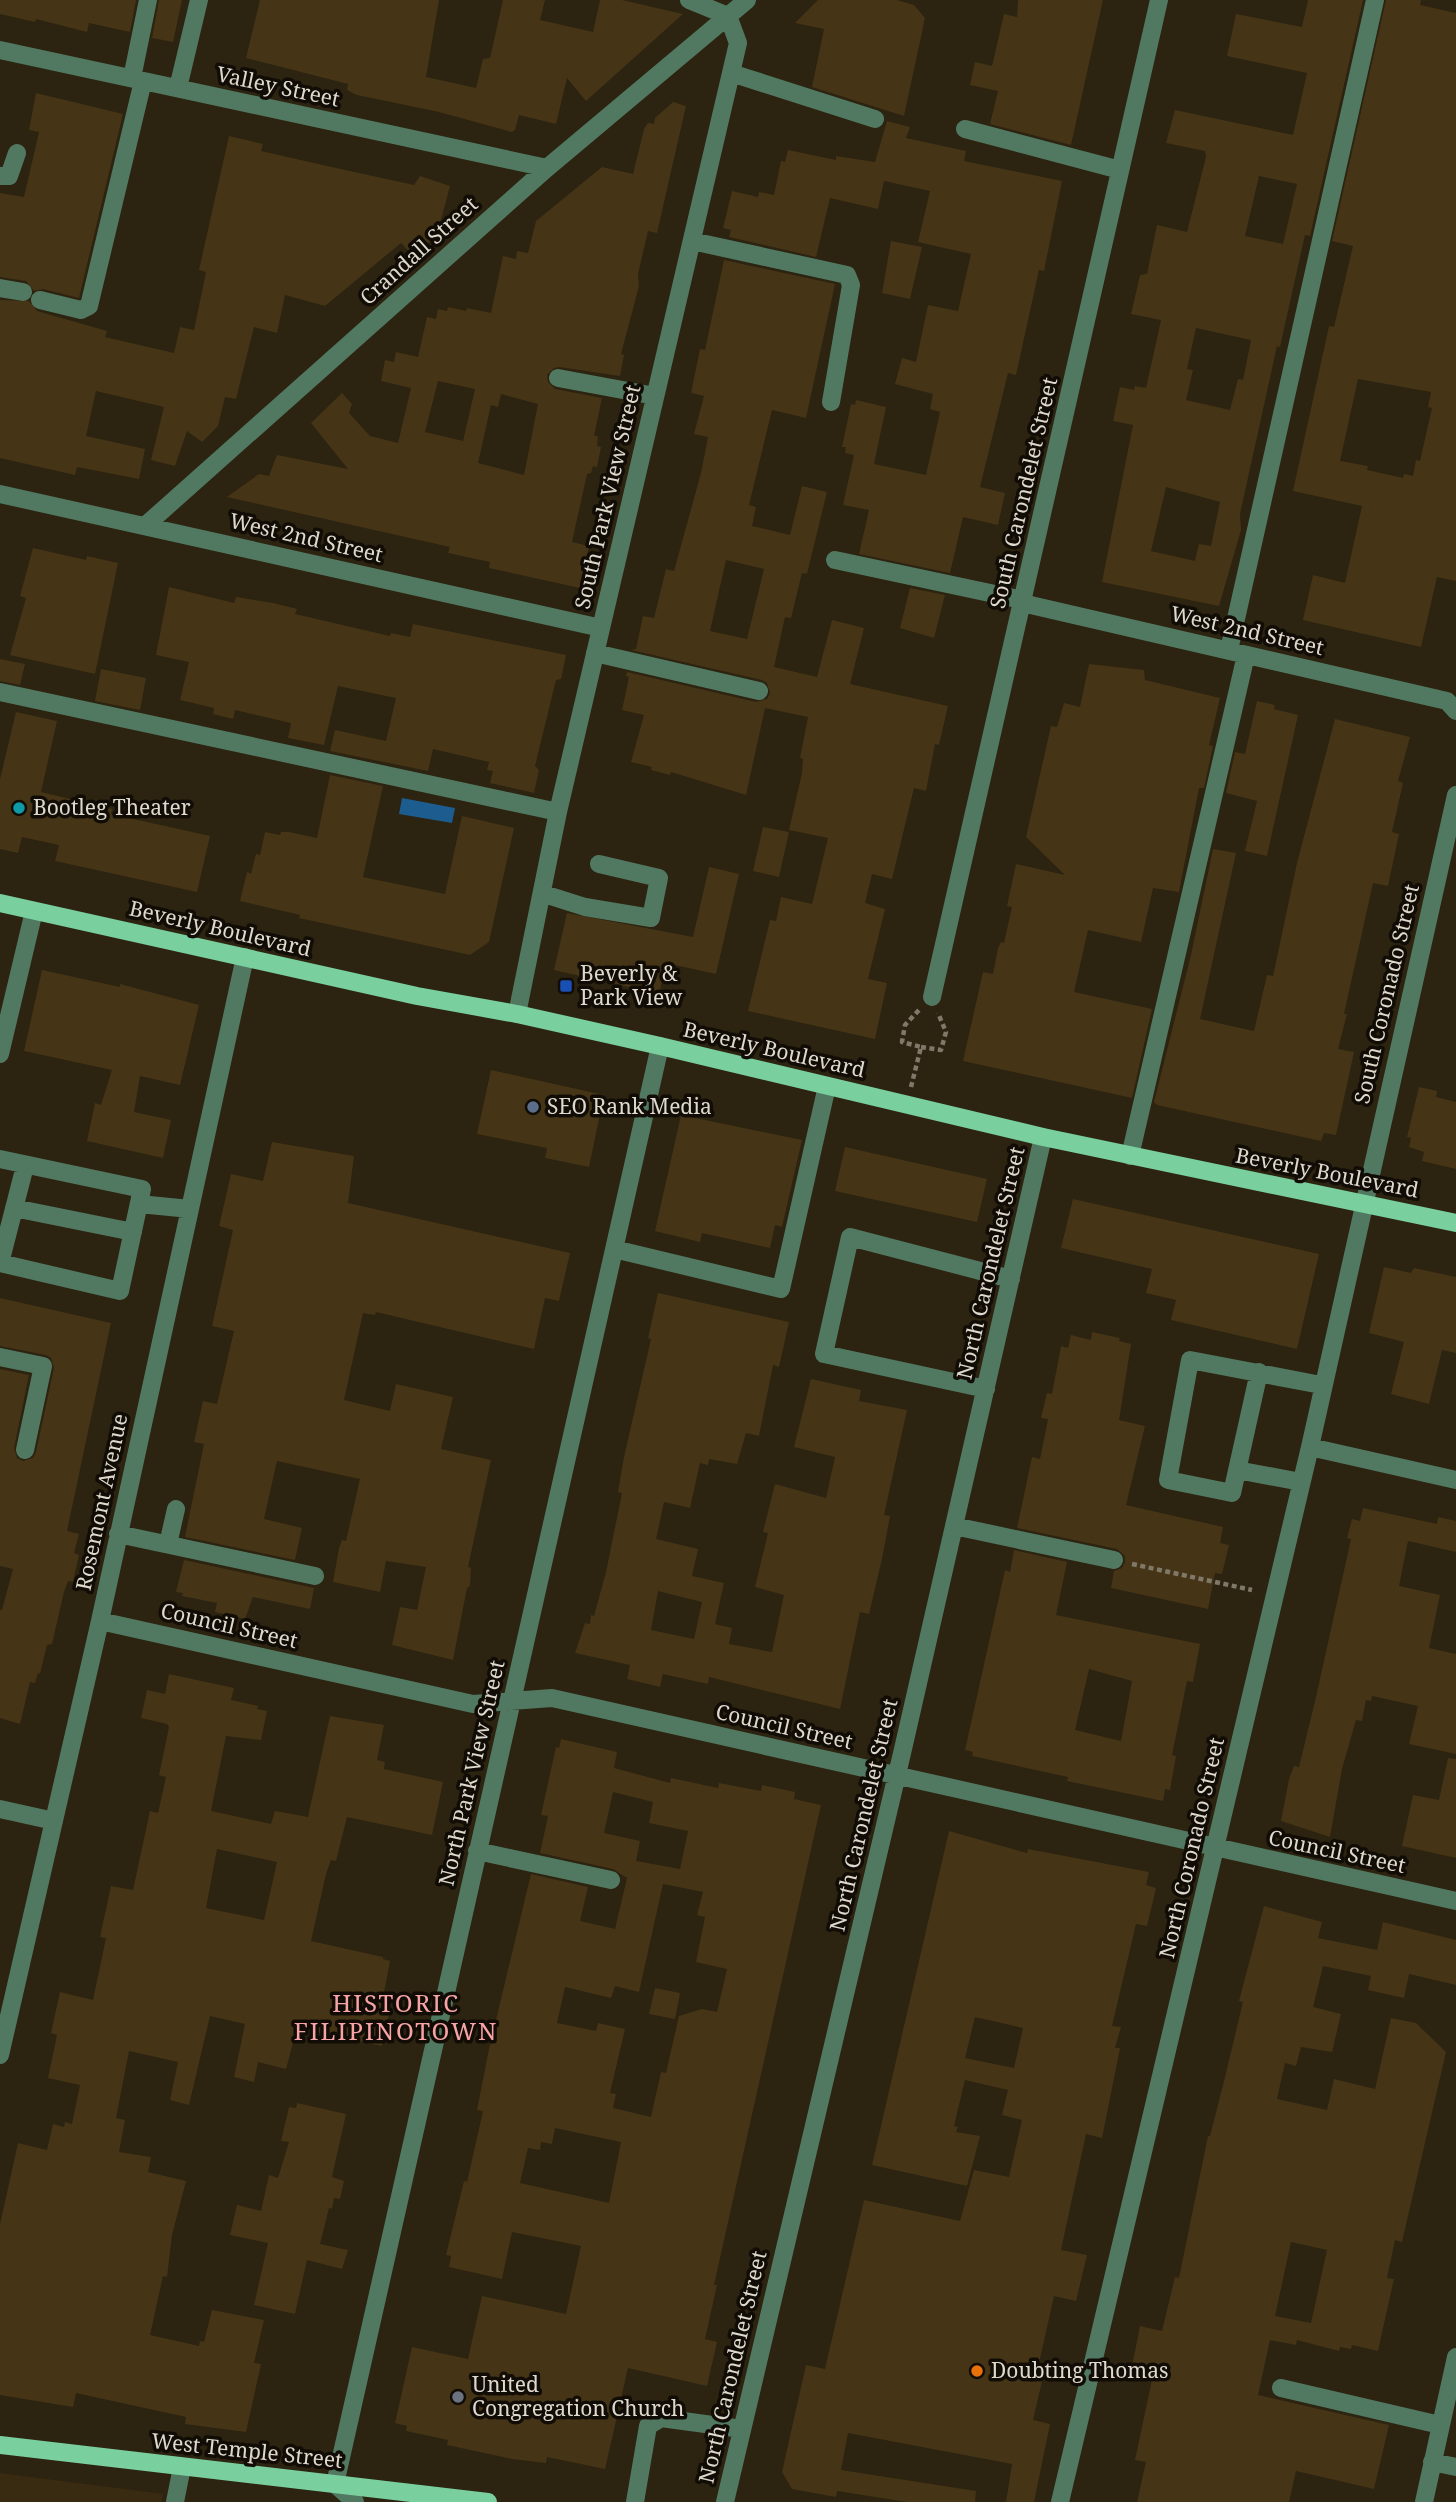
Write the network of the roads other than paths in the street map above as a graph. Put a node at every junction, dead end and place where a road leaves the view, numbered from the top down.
1 (148, 0) edge
2 (199, 0) edge
3 (689, 0) edge
4 (747, 0) edge
5 (1159, 0) edge
6 (1375, 0) edge
7 (728, 16) junction
8 (0, 50) edge
9 (731, 73) junction
10 (137, 79) junction
11 (178, 88) junction
12 (875, 119) dead end
13 (965, 129) dead end
14 (17, 153) dead end
15 (547, 168) junction
16 (1120, 170) junction
17 (0, 176) edge
18 (692, 241) junction
19 (0, 288) edge
20 (23, 292) dead end
21 (40, 300) dead end
22 (558, 378) dead end
23 (655, 396) junction
24 (831, 402) dead end
25 (0, 494) edge
26 (146, 525) junction
27 (835, 560) dead end
28 (1023, 601) junction
29 (601, 628) junction
30 (1238, 652) junction
31 (595, 653) junction
32 (0, 691) edge
33 (758, 691) dead end
34 (1456, 711) edge
35 (1456, 795) edge
36 (558, 812) junction
37 (599, 864) dead end
38 (544, 894) junction
39 (0, 903) edge
40 (34, 911) junction
41 (245, 957) junction
42 (932, 997) road end
43 (517, 1014) junction
44 (660, 1046) junction
45 (0, 1054) edge
46 (827, 1086) junction
47 (1043, 1137) junction
48 (1130, 1156) junction
49 (0, 1159) edge
50 (25, 1166) junction
51 (141, 1197) junction
52 (1363, 1203) junction
53 (14, 1208) junction
54 (190, 1209) junction
55 (1456, 1223) edge
56 (132, 1232) junction
57 (614, 1249) junction
58 (1011, 1279) junction
59 (0, 1357) edge
60 (1259, 1372) junction
61 (1321, 1385) junction
62 (986, 1389) junction
63 (1310, 1447) junction
64 (25, 1450) dead end
65 (1237, 1470) junction
66 (1456, 1480) edge
67 (1301, 1482) junction
68 (176, 1509) dead end
69 (954, 1525) junction
70 (118, 1534) junction
71 (168, 1544) junction
72 (1114, 1560) road end
73 (315, 1576) dead end
74 (100, 1621) junction
75 (511, 1701) junction
76 (897, 1776) junction
77 (0, 1808) edge
78 (54, 1821) junction
79 (1216, 1849) junction
80 (477, 1852) junction
81 (611, 1880) dead end
82 (1456, 1902) edge
83 (0, 2055) edge
84 (1456, 2357) edge
85 (1281, 2388) dead end
86 (1440, 2425) junction
87 (742, 2429) junction
88 (0, 2445) edge
89 (1432, 2462) junction
90 (182, 2467) junction
91 (1456, 2467) edge
92 (345, 2495) edge
93 (175, 2502) edge
94 (488, 2502) edge
95 (635, 2502) edge
96 (725, 2502) edge
97 (1060, 2502) edge
98 (1424, 2502) edge

1 - 10 street
2 - 11 street
3 - 7 street
4 - 7 street
5 - 16 street, South Carondelet Street
6 - 30 street
7 - 9 street, South Park View Street
7 - 15 street, Crandall Street
8 - 10 street, Valley Street
9 - 12 street
9 - 18 street, South Park View Street
10 - 11 street, Valley Street
10 - 21 street
11 - 15 street, Valley Street
13 - 16 street
14 - 17 street
15 - 26 street, Crandall Street
16 - 28 street, South Carondelet Street
18 - 23 street, South Park View Street
18 - 24 street
19 - 20 street
22 - 23 street
23 - 29 street, South Park View Street
25 - 26 street, West 2nd Street
26 - 29 street, West 2nd Street
27 - 28 street, West 2nd Street
28 - 30 street, West 2nd Street
28 - 42 street, South Carondelet Street
29 - 31 street, South Park View Street
30 - 34 street, West 2nd Street
30 - 48 street
31 - 33 street
31 - 36 street, South Park View Street
32 - 36 street
35 - 52 street, South Coronado Street
36 - 38 street, South Park View Street
37 - 38 street
38 - 43 street, South Park View Street
39 - 40 main road, Beverly Boulevard
40 - 41 main road, Beverly Boulevard
40 - 45 street
41 - 43 main road, Beverly Boulevard
41 - 54 street, Rosemont Avenue
43 - 44 main road, Beverly Boulevard
44 - 46 main road, Beverly Boulevard
44 - 57 street, North Park View Street
46 - 47 main road, Beverly Boulevard
46 - 57 street
47 - 48 main road, Beverly Boulevard
47 - 58 street, North Carondelet Street
48 - 52 main road, Beverly Boulevard
49 - 50 street
50 - 51 street
50 - 53 street
51 - 54 street
51 - 56 street
52 - 55 main road, Beverly Boulevard
52 - 61 street, North Coronado Street
53 - 56 street
53 - 56 street
54 - 70 street, Rosemont Avenue
57 - 75 street, North Park View Street
58 - 62 street, North Carondelet Street
58 - 62 street
59 - 64 street
60 - 61 street
60 - 65 street
60 - 65 street
61 - 63 street, North Coronado Street
62 - 69 street, North Carondelet Street
63 - 66 street
63 - 67 street, North Coronado Street
65 - 67 street
67 - 79 street, North Coronado Street
68 - 71 street
69 - 72 street
69 - 76 street, North Carondelet Street
70 - 71 street
70 - 74 street, Rosemont Avenue
71 - 73 street
74 - 75 street, Council Street
74 - 78 street, Rosemont Avenue
75 - 76 street, Council Street
75 - 80 street, North Park View Street
76 - 79 street, Council Street
76 - 87 street, North Carondelet Street
77 - 78 street
78 - 83 street, Rosemont Avenue
79 - 82 street, Council Street
79 - 97 street, North Coronado Street
80 - 81 street
80 - 92 street, North Park View Street
84 - 86 street
85 - 86 street
86 - 89 street
87 - 95 street
87 - 96 street, North Carondelet Street
88 - 90 main road, West Temple Street
89 - 91 street
89 - 98 street
90 - 92 main road, West Temple Street
90 - 93 street
92 - 94 main road, West Temple Street

